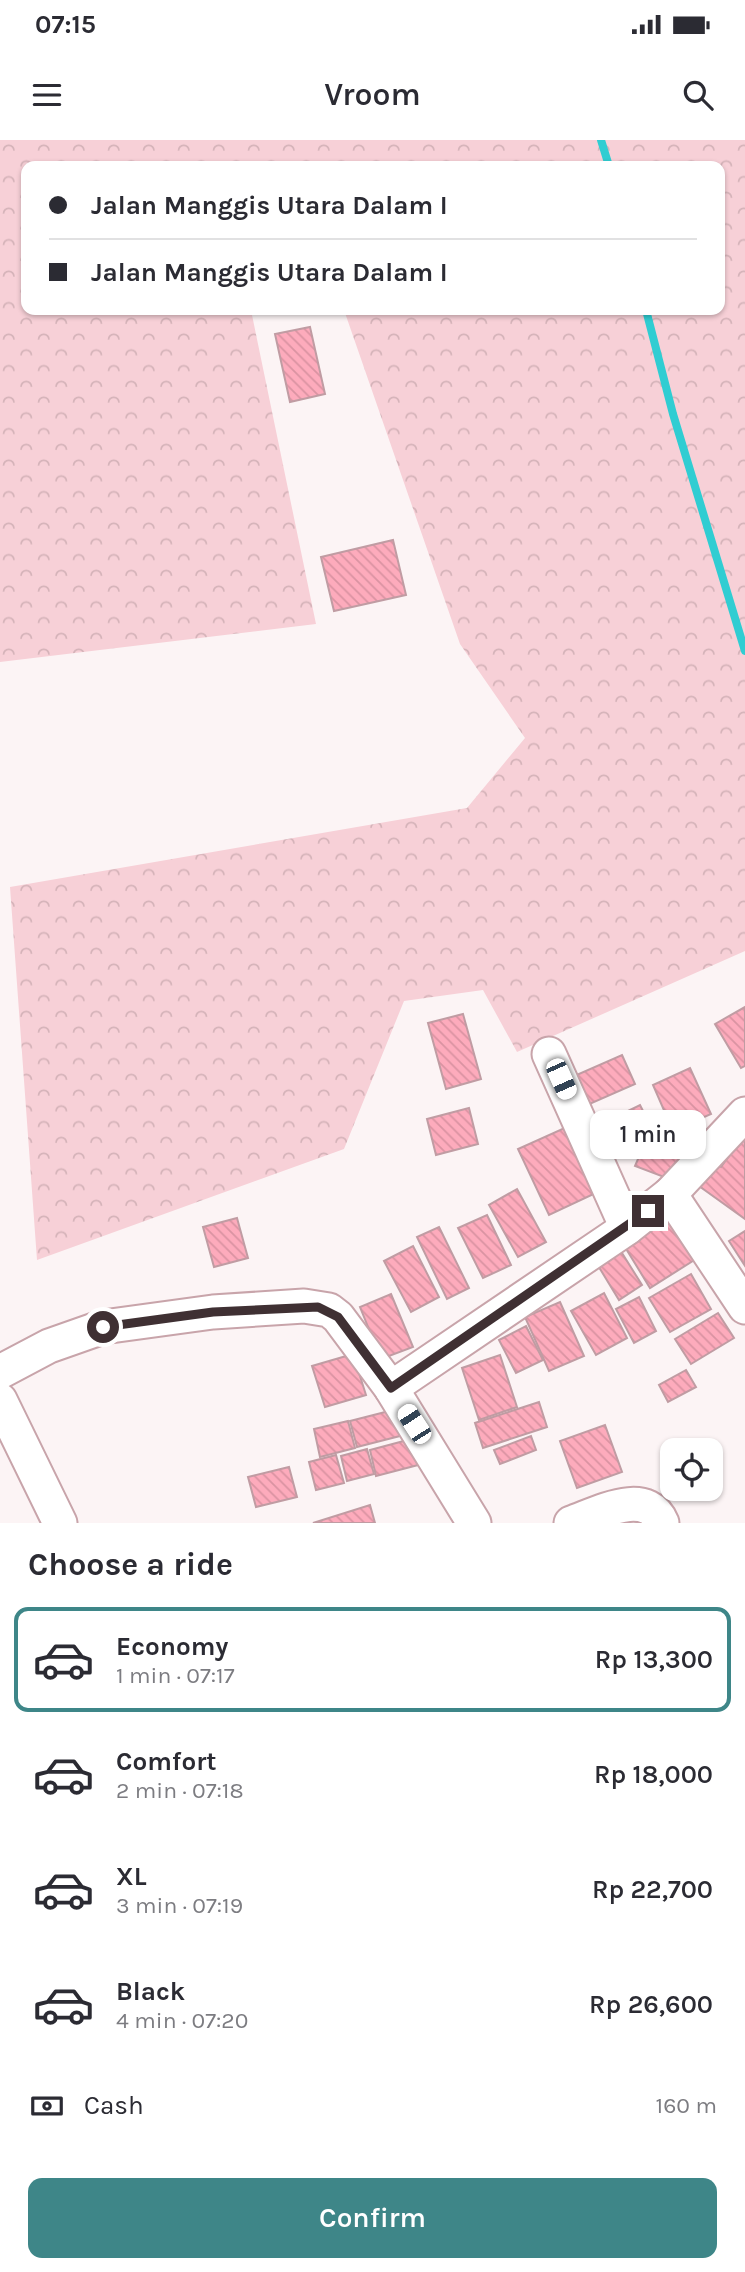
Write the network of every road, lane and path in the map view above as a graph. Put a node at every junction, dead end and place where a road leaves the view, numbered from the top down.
1 (550, 1054) dead end
2 (745, 1114) edge
3 (670, 1194) junction
4 (627, 1228) junction
5 (745, 1307) edge
6 (0, 1372) edge
7 (391, 1388) junction
8 (0, 1400) edge
9 (60, 1523) edge
10 (474, 1523) edge
11 (571, 1523) edge
12 (662, 1523) edge

1 - 4 street
2 - 3 street
3 - 4 street
3 - 5 street
4 - 7 street
6 - 7 street
7 - 10 street
8 - 9 street
11 - 12 street

